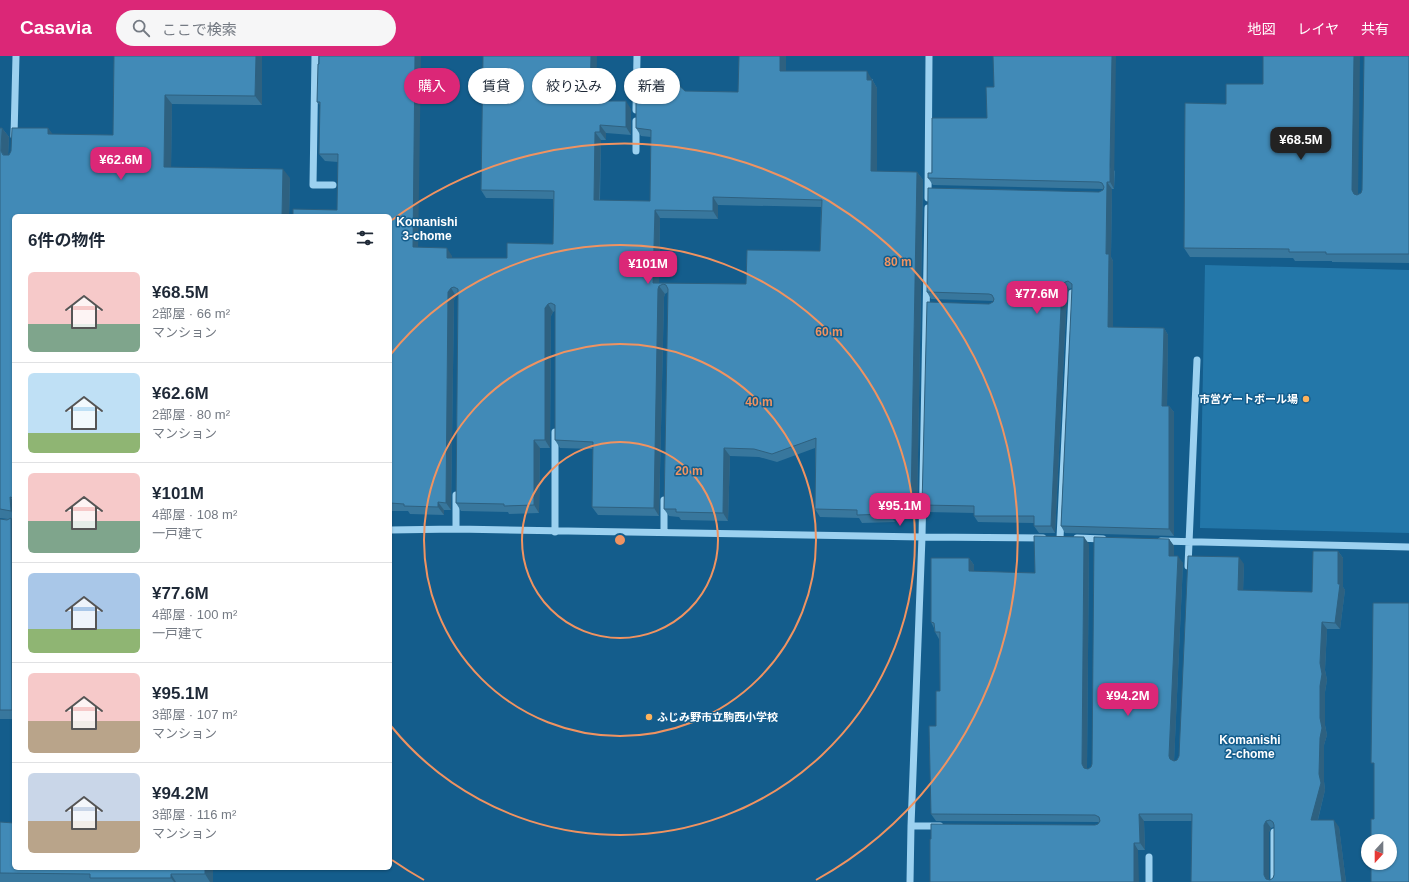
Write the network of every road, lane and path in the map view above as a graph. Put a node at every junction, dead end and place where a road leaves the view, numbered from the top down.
1 (16, 56) edge
2 (315, 56) edge
3 (637, 56) edge
4 (929, 56) edge
5 (14, 144) edge
6 (636, 151) dead end
7 (333, 185) dead end
8 (928, 190) junction
9 (936, 190) edge
10 (1072, 293) edge
11 (1197, 360) dead end
12 (555, 428) edge
13 (456, 490) edge
14 (665, 493) edge
15 (456, 529) junction
16 (392, 530) edge
17 (555, 532) junction
18 (664, 532) junction
19 (922, 537) junction
20 (1060, 538) junction
21 (1110, 539) edge
22 (1150, 540) edge
23 (1189, 542) junction
24 (1409, 547) edge
25 (1188, 573) edge
26 (911, 826) junction
27 (950, 826) edge
28 (1274, 832) edge
29 (1149, 857) dead end
30 (910, 882) edge
31 (1149, 882) edge
32 (1274, 882) edge

1 - 5 street
2 - 7 street
3 - 6 street
4 - 8 street
8 - 9 street
8 - 19 street
10 - 20 street
11 - 23 street
12 - 17 street
13 - 15 street
14 - 18 street
15 - 16 street
15 - 17 street
17 - 18 street
18 - 19 street
19 - 20 street
19 - 26 street
20 - 21 street
22 - 23 street
23 - 24 street
23 - 25 street
26 - 27 street
26 - 30 street
28 - 32 street
29 - 31 street

